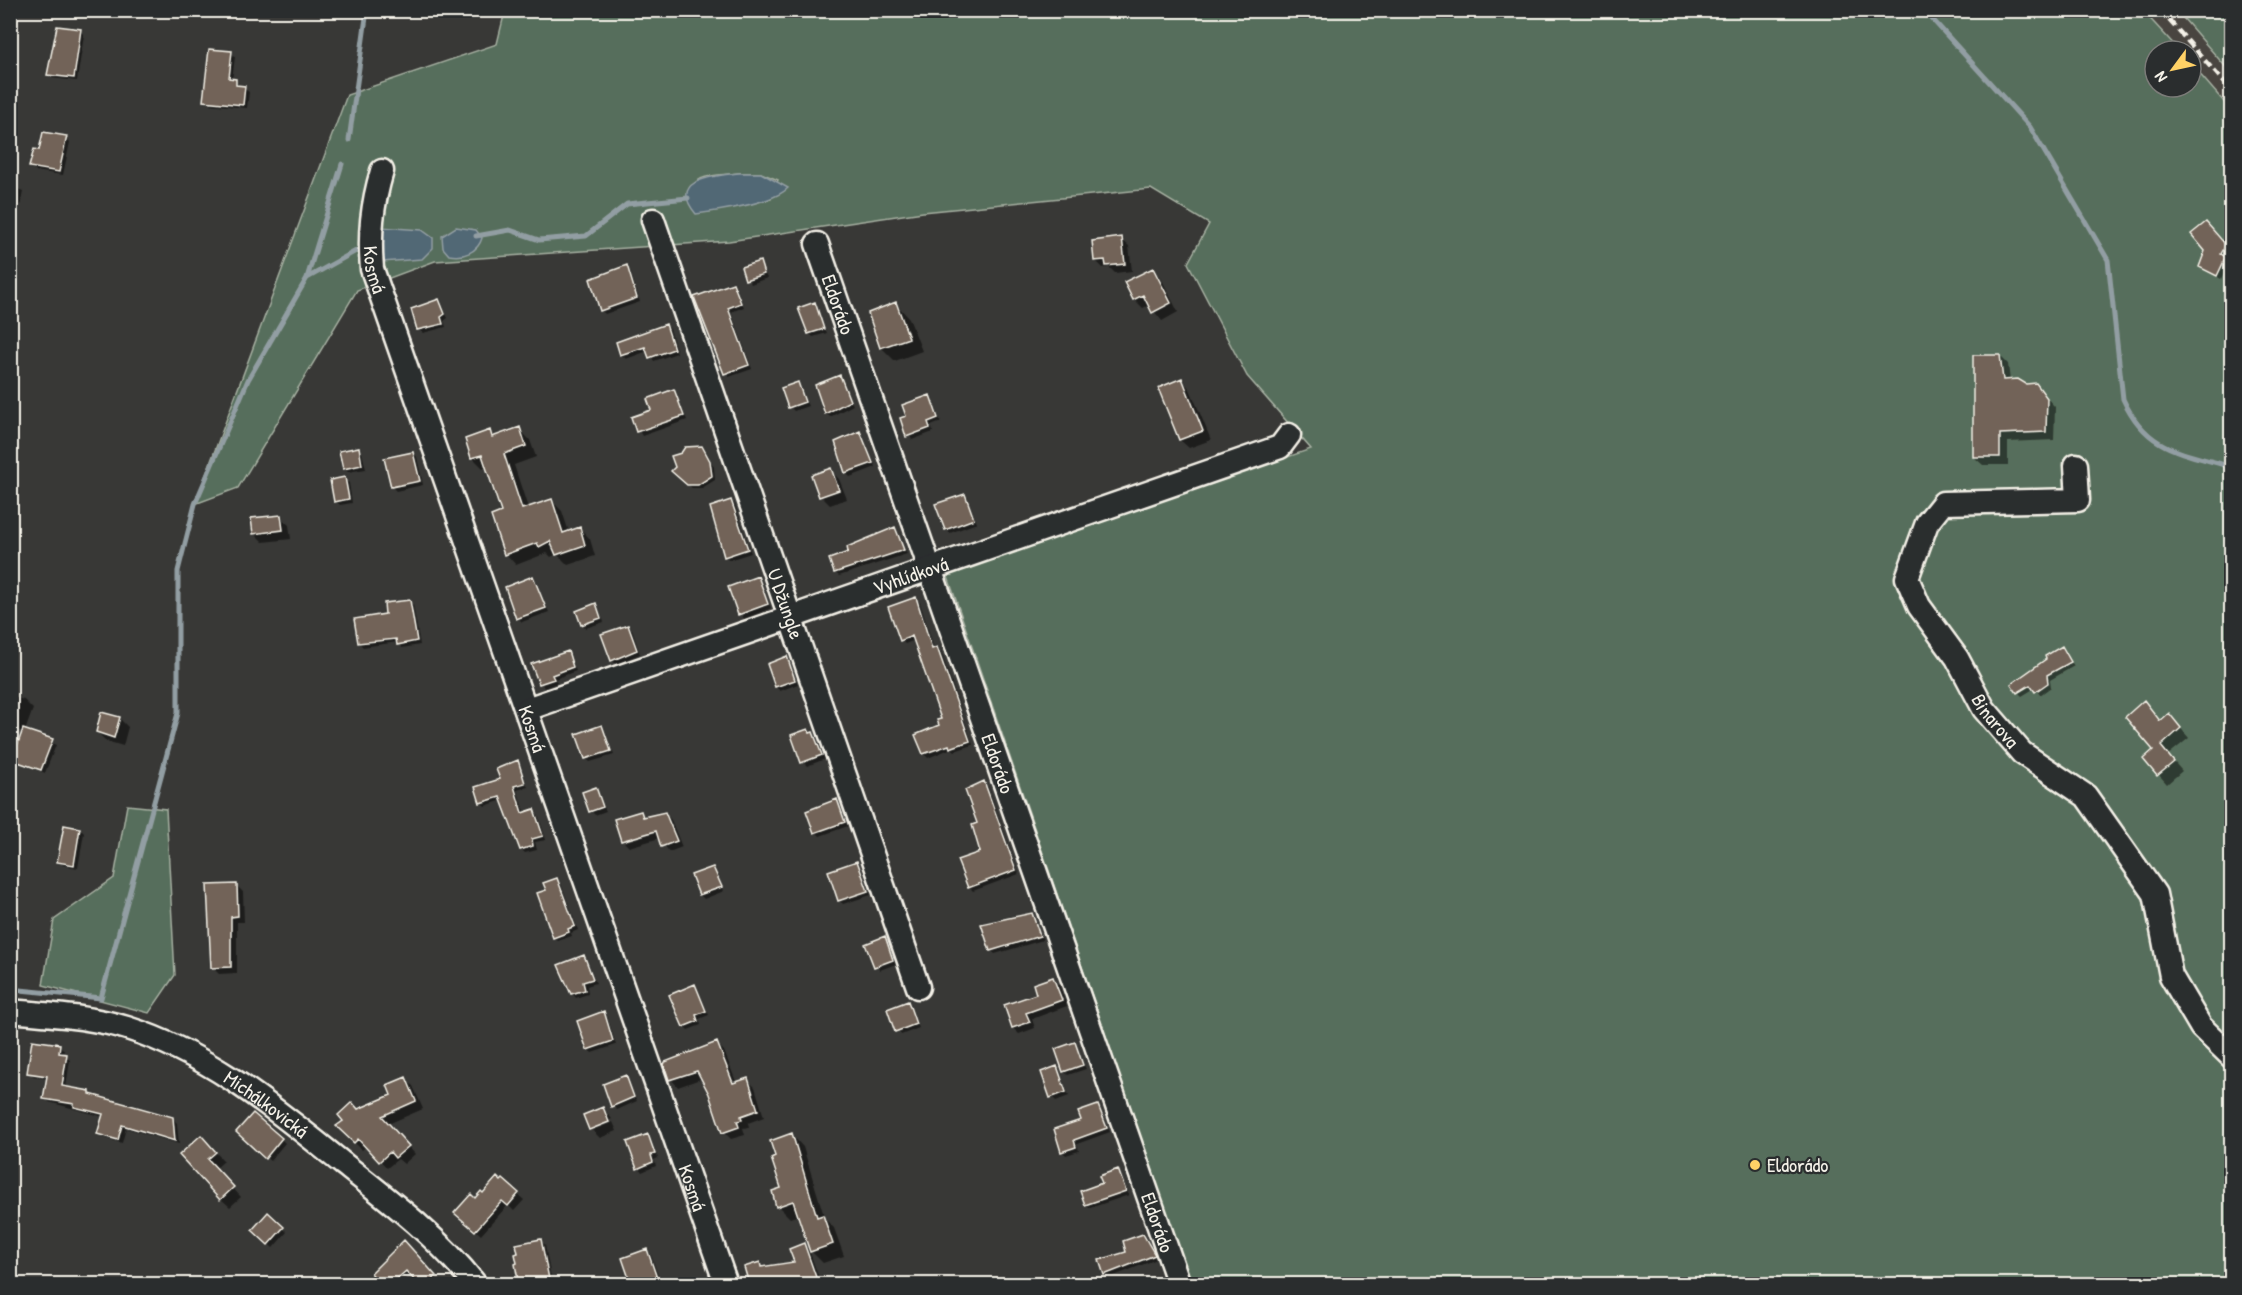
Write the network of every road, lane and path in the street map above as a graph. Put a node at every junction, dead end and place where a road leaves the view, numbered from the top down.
1 (382, 171) dead end
2 (653, 220) dead end
3 (817, 243) dead end
4 (1289, 435) dead end
5 (2076, 465) dead end
6 (932, 569) junction
7 (792, 618) junction
8 (527, 709) junction
9 (918, 987) dead end
10 (10, 1011) edge
11 (2232, 1057) edge
12 (475, 1284) edge
13 (726, 1284) edge
14 (1179, 1284) edge

1 - 8 street, Kosmá
2 - 7 street, U Džungle
3 - 6 street, Eldorádo
4 - 6 street, Vyhlídková
5 - 11 street, Binarova
6 - 7 street, Vyhlídková
6 - 14 street, Eldorádo
7 - 8 street, Vyhlídková
7 - 9 street, U Džungle
8 - 13 street, Kosmá
10 - 12 street, Michálkovická

